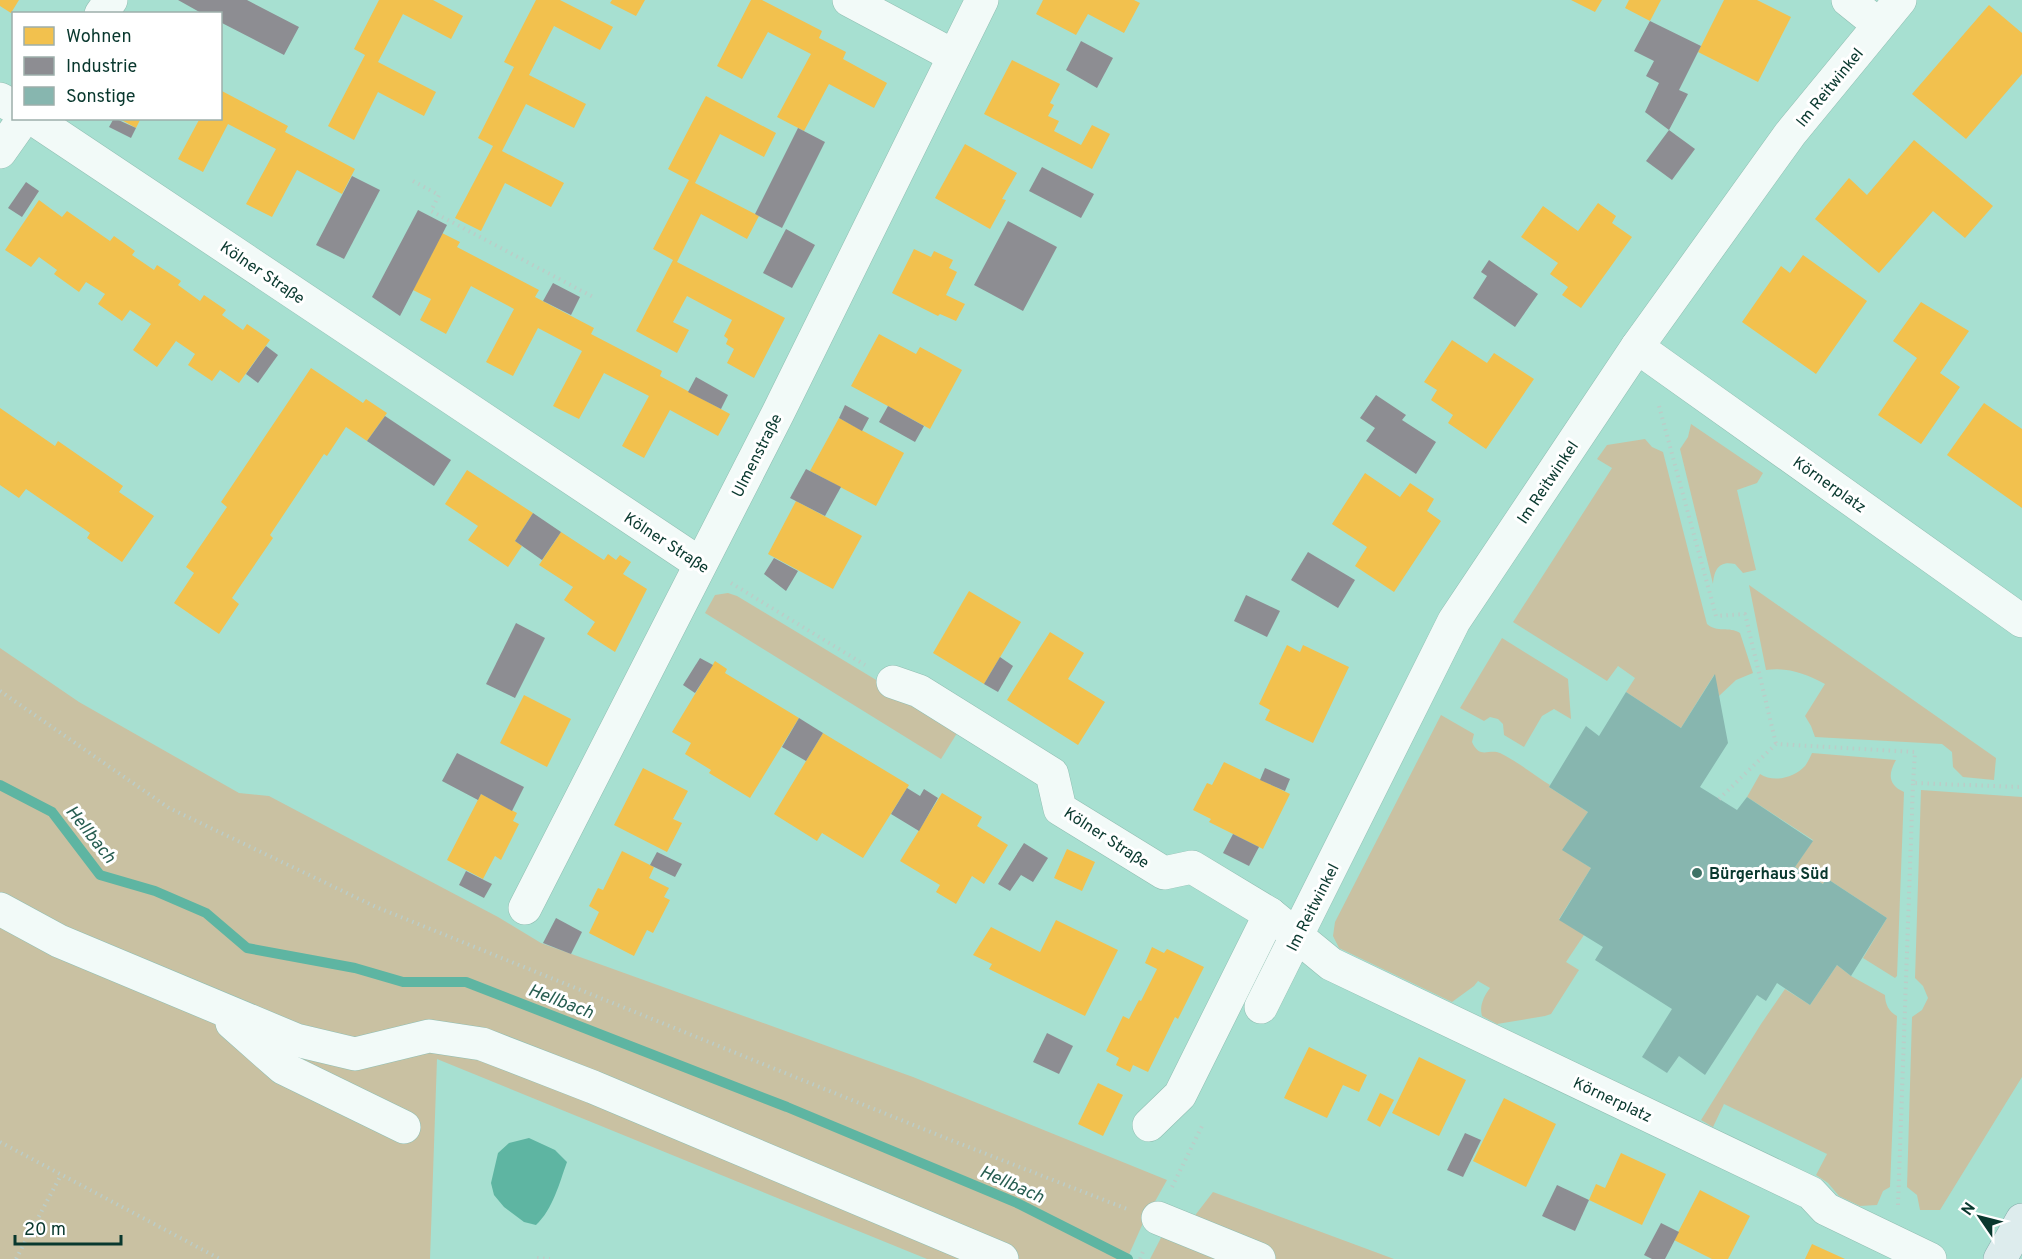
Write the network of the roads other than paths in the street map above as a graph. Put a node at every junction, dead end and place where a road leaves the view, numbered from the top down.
1 (849, 0) edge
2 (982, 0) edge
3 (1848, 0) edge
4 (1900, 0) edge
5 (1880, 25) junction
6 (954, 56) junction
7 (23, 120) edge
8 (35, 120) edge
9 (0, 152) edge
10 (1637, 348) junction
11 (699, 563) junction
12 (2022, 621) edge
13 (893, 682) road end
14 (525, 908) dead end
15 (0, 909) edge
16 (1270, 914) junction
17 (1297, 937) junction
18 (1261, 1007) dead end
19 (215, 1008) junction
20 (1149, 1125) dead end
21 (404, 1127) dead end
22 (1158, 1218) road end
23 (2022, 1220) edge
24 (1002, 1259) edge
25 (1260, 1259) edge
26 (1930, 1259) edge
27 (2000, 1259) edge

1 - 6 street
2 - 6 street, Ulmenstraße
3 - 5 street
4 - 5 street, Im Reitwinkel
5 - 10 street, Im Reitwinkel
6 - 11 street, Ulmenstraße
7 - 9 street
8 - 11 street, Kölner Straße
10 - 12 street, Körnerplatz
10 - 17 street, Im Reitwinkel
11 - 14 street, Ulmenstraße
13 - 16 street, Kölner Straße
15 - 19 street
16 - 17 street, Kölner Straße
16 - 20 street
17 - 18 street, Im Reitwinkel
17 - 26 street, Körnerplatz
19 - 21 street
19 - 24 street
22 - 25 street
23 - 27 main road

